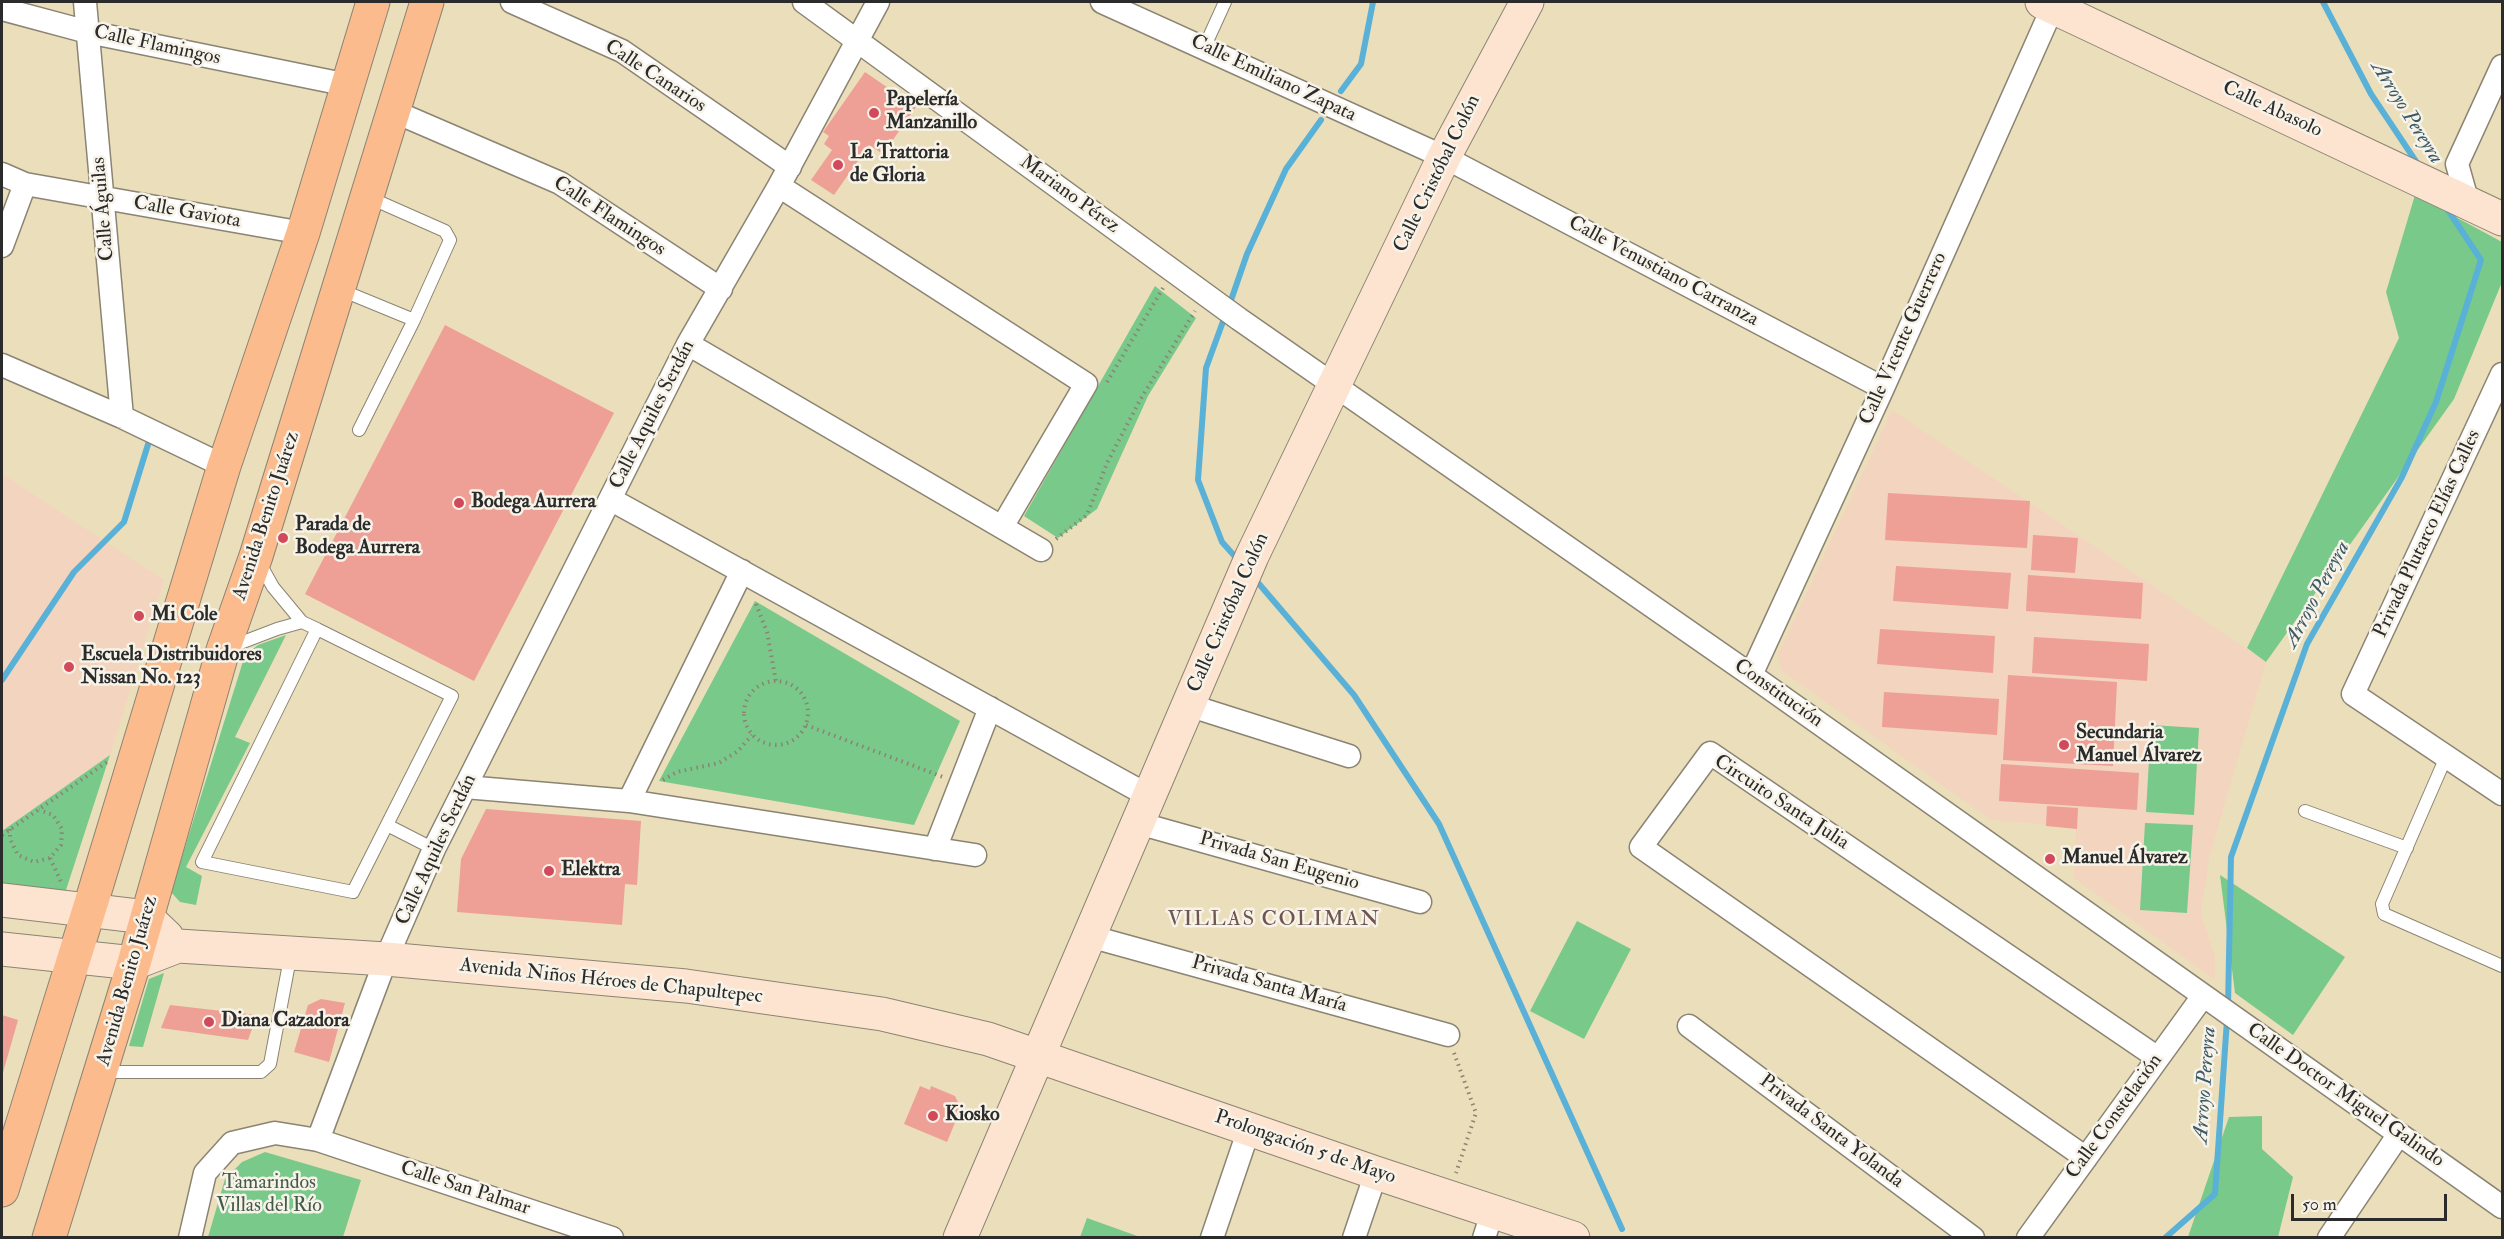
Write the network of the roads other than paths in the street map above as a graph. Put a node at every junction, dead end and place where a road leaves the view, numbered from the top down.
1 (85, 2) edge
2 (373, 2) edge
3 (427, 2) edge
4 (512, 2) edge
5 (804, 2) edge
6 (878, 2) edge
7 (1102, 2) edge
8 (1225, 2) edge
9 (1527, 2) edge
10 (2050, 3) edge
11 (2, 9) edge
12 (88, 32) junction
13 (856, 39) junction
14 (1204, 48) junction
15 (2502, 66) edge
16 (348, 85) junction
17 (393, 111) junction
18 (1444, 157) junction
19 (2, 174) edge
20 (785, 177) junction
21 (25, 184) junction
22 (367, 196) junction
23 (103, 198) junction
24 (2468, 203) junction
25 (2502, 219) edge
26 (303, 233) junction
27 (2, 246) edge
28 (338, 289) junction
29 (721, 289) junction
30 (414, 320) junction
31 (688, 344) junction
32 (2, 365) edge
33 (2502, 374) edge
34 (1336, 385) junction
35 (1883, 388) junction
36 (122, 417) junction
37 (359, 430) dead end
38 (224, 466) junction
39 (610, 499) junction
40 (1002, 527) junction
41 (1041, 550) road end
42 (256, 556) junction
43 (741, 571) junction
44 (302, 622) junction
45 (317, 629) junction
46 (224, 650) junction
47 (1751, 675) junction
48 (1188, 705) junction
49 (990, 708) junction
50 (1349, 756) dead end
51 (2446, 757) junction
52 (465, 787) junction
53 (2502, 794) edge
54 (629, 801) junction
55 (1143, 809) junction
56 (2305, 811) dead end
57 (387, 825) junction
58 (2407, 848) junction
59 (434, 849) junction
60 (935, 849) junction
61 (975, 855) dead end
62 (2, 900) edge
63 (1420, 902) dead end
64 (90, 910) junction
65 (146, 917) junction
66 (1089, 936) junction
67 (178, 946) junction
68 (2, 949) edge
69 (291, 953) junction
70 (74, 958) junction
71 (386, 959) junction
72 (134, 963) junction
73 (2502, 966) edge
74 (2210, 1001) junction
75 (1689, 1026) dead end
76 (1448, 1035) road end
77 (1038, 1056) junction
78 (2158, 1058) junction
79 (102, 1072) junction
80 (1249, 1129) junction
81 (2399, 1134) junction
82 (318, 1140) junction
83 (2086, 1158) junction
84 (1376, 1173) junction
85 (2, 1190) edge
86 (2502, 1207) edge
87 (1488, 1224) edge
88 (49, 1238) edge
89 (190, 1238) edge
90 (612, 1238) edge
91 (960, 1238) edge
92 (1212, 1238) edge
93 (1354, 1238) edge
94 (1573, 1238) edge
95 (1973, 1238) edge
96 (2028, 1238) edge
97 (2329, 1238) edge

1 - 12 street, Calle Águilas
2 - 16 main road
3 - 17 main road, Avenida Benito Juárez
4 - 20 street, Calle Canarios
5 - 13 street, Mariano Pérez
6 - 13 street, Calle Aquiles Serdán
7 - 14 street, Calle Emiliano Zapata
8 - 14 lane
9 - 18 street, Calle Cristóbal Colón
10 - 24 street, Calle Abasolo
10 - 35 street, Calle Vicente Guerrero
11 - 12 street, Calle Flamingos
12 - 16 street, Calle Flamingos
12 - 23 street, Calle Águilas
13 - 20 street, Calle Aquiles Serdán
13 - 34 street, Mariano Pérez
14 - 18 street, Calle Emiliano Zapata
15 - 24 street
16 - 26 main road
17 - 22 main road, Avenida Benito Juárez
17 - 29 street, Calle Flamingos
18 - 34 street, Calle Cristóbal Colón
18 - 35 street, Calle Venustiano Carranza
19 - 21 street, Calle Gaviota
20 - 29 street, Calle Aquiles Serdán
20 - 40 street, Calle Canarios
21 - 23 street, Calle Gaviota
21 - 27 street
22 - 28 main road, Avenida Benito Juárez
22 - 30 lane
23 - 26 street, Calle Gaviota
23 - 36 street, Calle Águilas
24 - 25 street, Calle Abasolo
26 - 38 main road
28 - 30 lane
28 - 42 main road, Avenida Benito Juárez
29 - 31 street, Calle Aquiles Serdán
30 - 37 lane
31 - 39 street, Calle Aquiles Serdán
31 - 40 street
32 - 36 street
33 - 51 street, Privada Plutarco Elías Calles
34 - 47 street, Constitución
34 - 48 street, Calle Cristóbal Colón
35 - 47 street, Calle Vicente Guerrero
36 - 38 street
38 - 64 main road
39 - 43 street, Privada San Eugenio
39 - 52 street, Calle Aquiles Serdán
40 - 41 street
42 - 44 lane
42 - 46 main road, Avenida Benito Juárez
43 - 49 street, Privada San Eugenio
43 - 54 street
44 - 45 lane
44 - 46 lane
45 - 57 lane
45 - 57 lane
46 - 65 main road, Avenida Benito Juárez
47 - 74 street, Constitución
48 - 50 street
48 - 55 street, Calle Cristóbal Colón
49 - 55 street, Privada San Eugenio
49 - 60 street
51 - 53 street
51 - 58 lane
52 - 54 street
52 - 59 street, Calle Aquiles Serdán
54 - 60 street
55 - 63 street, Privada San Eugenio
55 - 66 street, Calle Cristóbal Colón
56 - 58 lane
57 - 59 lane
58 - 73 lane
59 - 71 street, Calle Aquiles Serdán
60 - 61 street
62 - 64 street
64 - 65 street
64 - 70 main road
65 - 67 street
65 - 72 main road, Avenida Benito Juárez
66 - 76 street, Privada Santa María
66 - 77 street, Calle Cristóbal Colón
67 - 69 street, Avenida Niños Héroes de Chapultepec
67 - 72 street, Avenida Niños Héroes de Chapultepec
68 - 70 street, Avenida Niños Héroes de Chapultepec
69 - 71 street, Avenida Niños Héroes de Chapultepec
69 - 79 lane
70 - 72 street, Avenida Niños Héroes de Chapultepec
70 - 85 main road
71 - 77 street, Avenida Niños Héroes de Chapultepec
71 - 82 street, Calle Aquiles Serdán
72 - 79 main road, Avenida Benito Juárez
74 - 78 street, Calle Constelación
74 - 81 street, Calle Doctor Miguel Galindo
75 - 95 street, Privada Santa Yolanda
77 - 80 street, Prolongación 5 de Mayo
77 - 91 street, Calle Cristóbal Colón
78 - 83 street, Calle Constelación
78 - 83 street, Circuito Santa Julia
79 - 88 main road, Avenida Benito Juárez
80 - 84 street, Prolongación 5 de Mayo
80 - 92 street
81 - 86 street, Calle Doctor Miguel Galindo
81 - 97 street
82 - 89 street, Calle San Palmar
82 - 90 street, Calle San Palmar
83 - 96 street, Calle Constelación
84 - 87 street, Prolongación 5 de Mayo
84 - 93 street
87 - 94 street, Prolongación 5 de Mayo

